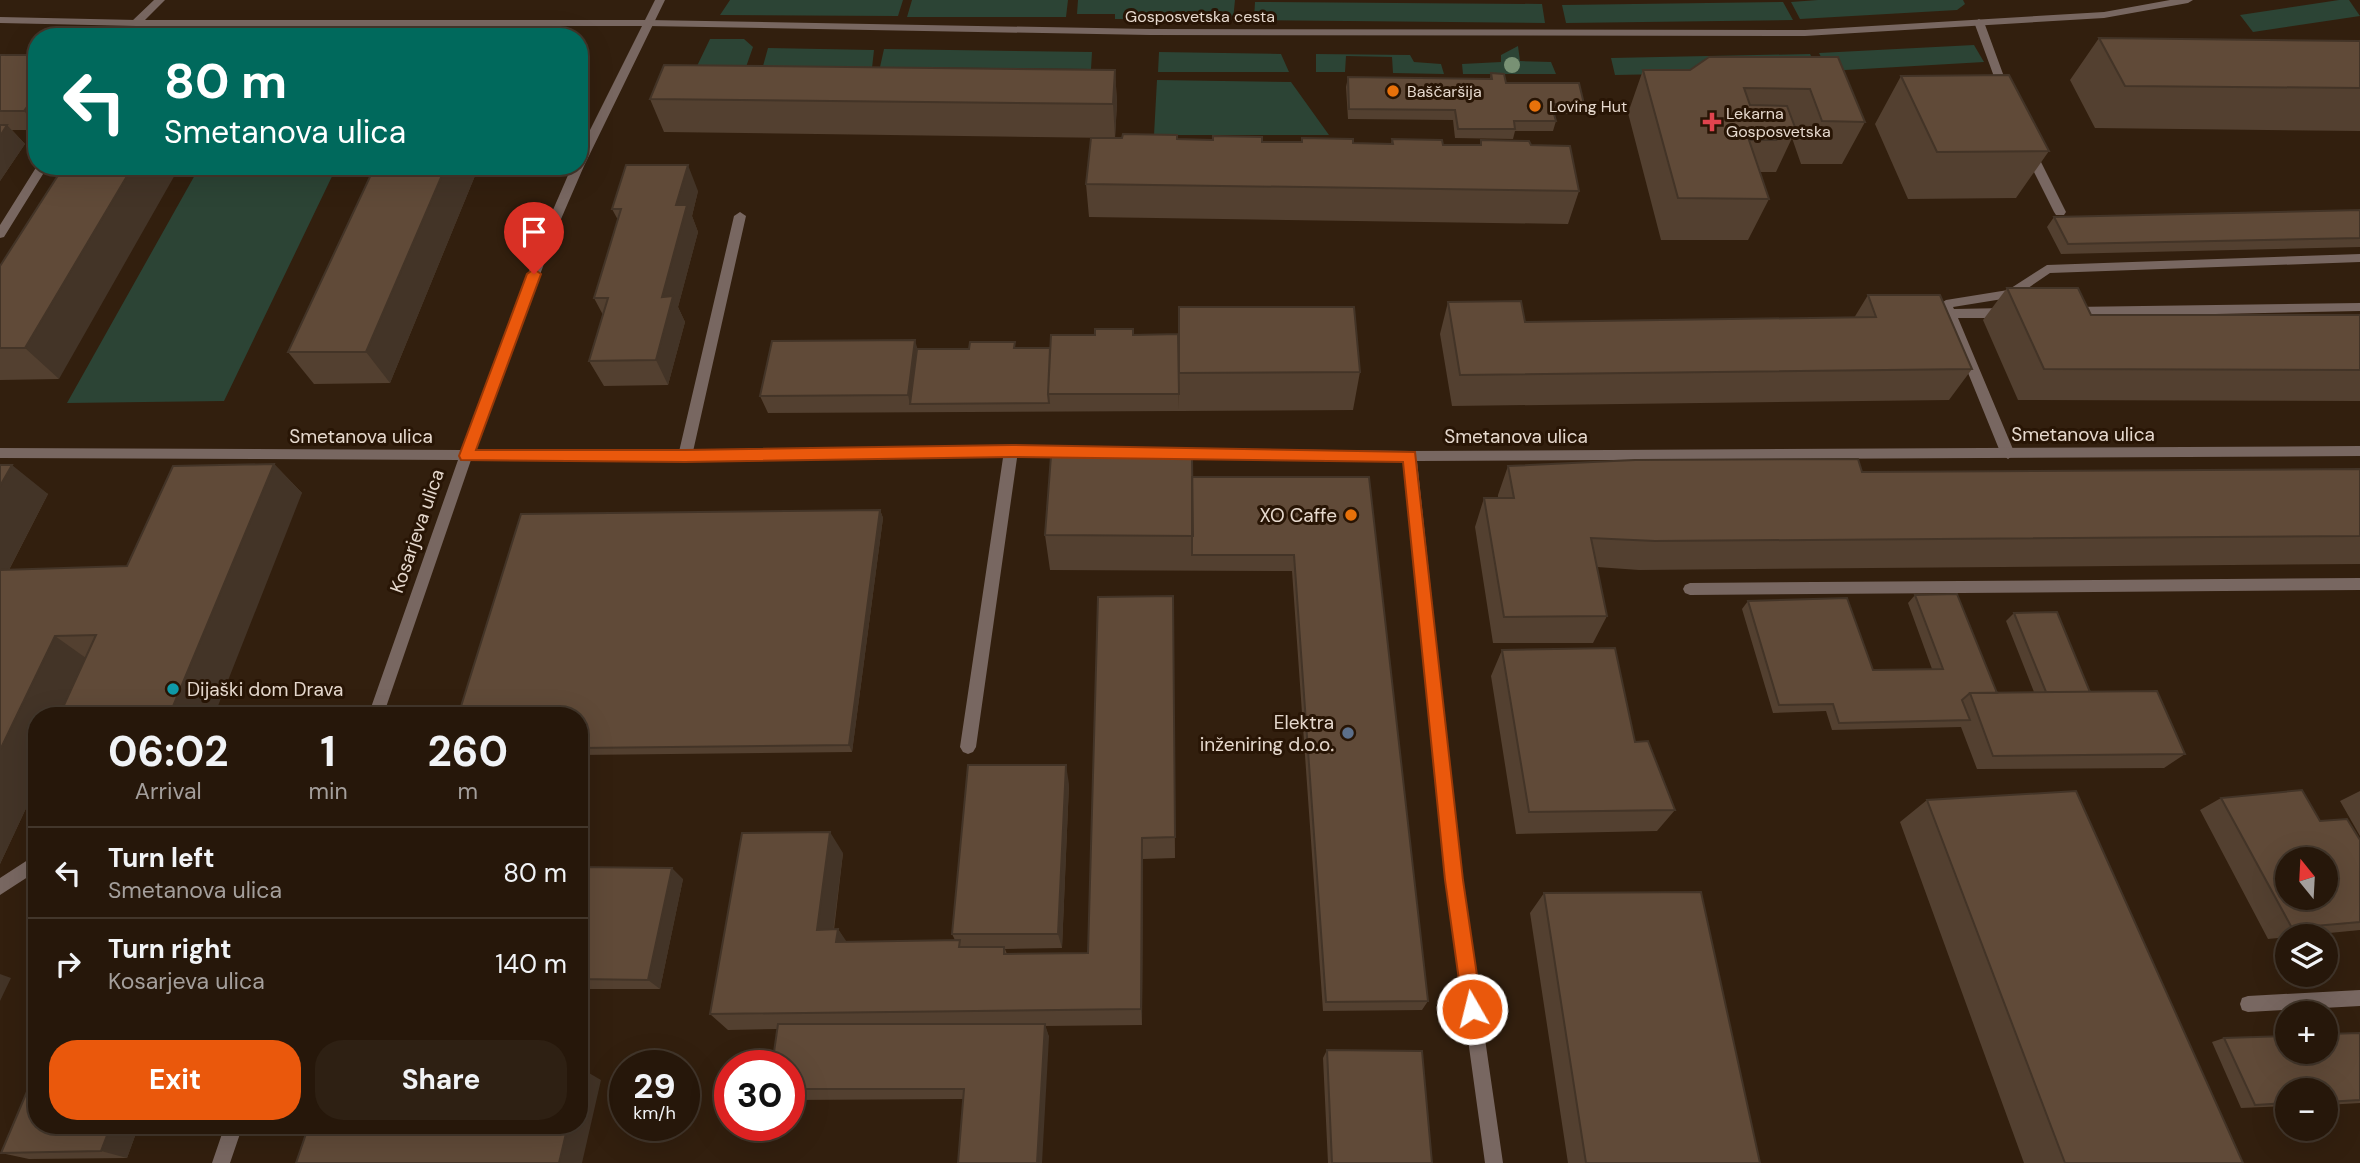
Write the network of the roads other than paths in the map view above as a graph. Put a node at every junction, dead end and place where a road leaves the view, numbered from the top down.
1 (160, 0) edge
2 (660, 0) edge
3 (2188, 0) edge
4 (0, 20) edge
5 (1979, 22) junction
6 (136, 23) junction
7 (648, 23) junction
8 (2007, 102) edge
9 (2023, 138) edge
10 (588, 146) edge
11 (37, 175) edge
12 (575, 175) edge
13 (2060, 212) dead end
14 (740, 216) dead end
15 (0, 234) edge
16 (2360, 258) edge
17 (2360, 307) edge
18 (2018, 313) edge
19 (2059, 313) edge
20 (1950, 314) junction
21 (1011, 451) junction
22 (2360, 452) edge
23 (0, 453) edge
24 (2008, 454) junction
25 (467, 456) junction
26 (685, 456) junction
27 (1410, 456) junction
28 (2360, 584) edge
29 (1690, 589) dead end
30 (378, 707) edge
31 (968, 747) dead end
32 (28, 868) edge
33 (0, 887) edge
34 (2360, 998) edge
35 (2248, 1004) dead end
36 (231, 1134) edge
37 (221, 1163) edge
38 (1494, 1163) edge

1 - 6 street
2 - 7 street, Kosarjeva ulica
3 - 5 street, Gosposvetska cesta
4 - 6 street, Gosposvetska cesta
5 - 7 street, Gosposvetska cesta
5 - 8 street
6 - 7 street, Gosposvetska cesta
7 - 10 street, Kosarjeva ulica
9 - 13 street
11 - 15 street
12 - 25 street, Kosarjeva ulica
14 - 26 street
16 - 20 street
17 - 19 street
18 - 20 street
20 - 24 street
21 - 26 street, Smetanova ulica
21 - 27 street, Smetanova ulica
21 - 31 street
22 - 24 street, Smetanova ulica
23 - 25 street, Smetanova ulica
24 - 27 street, Smetanova ulica
25 - 26 street, Smetanova ulica
25 - 30 street, Kosarjeva ulica
27 - 38 street
28 - 29 street
32 - 33 street
34 - 35 street
36 - 37 street

